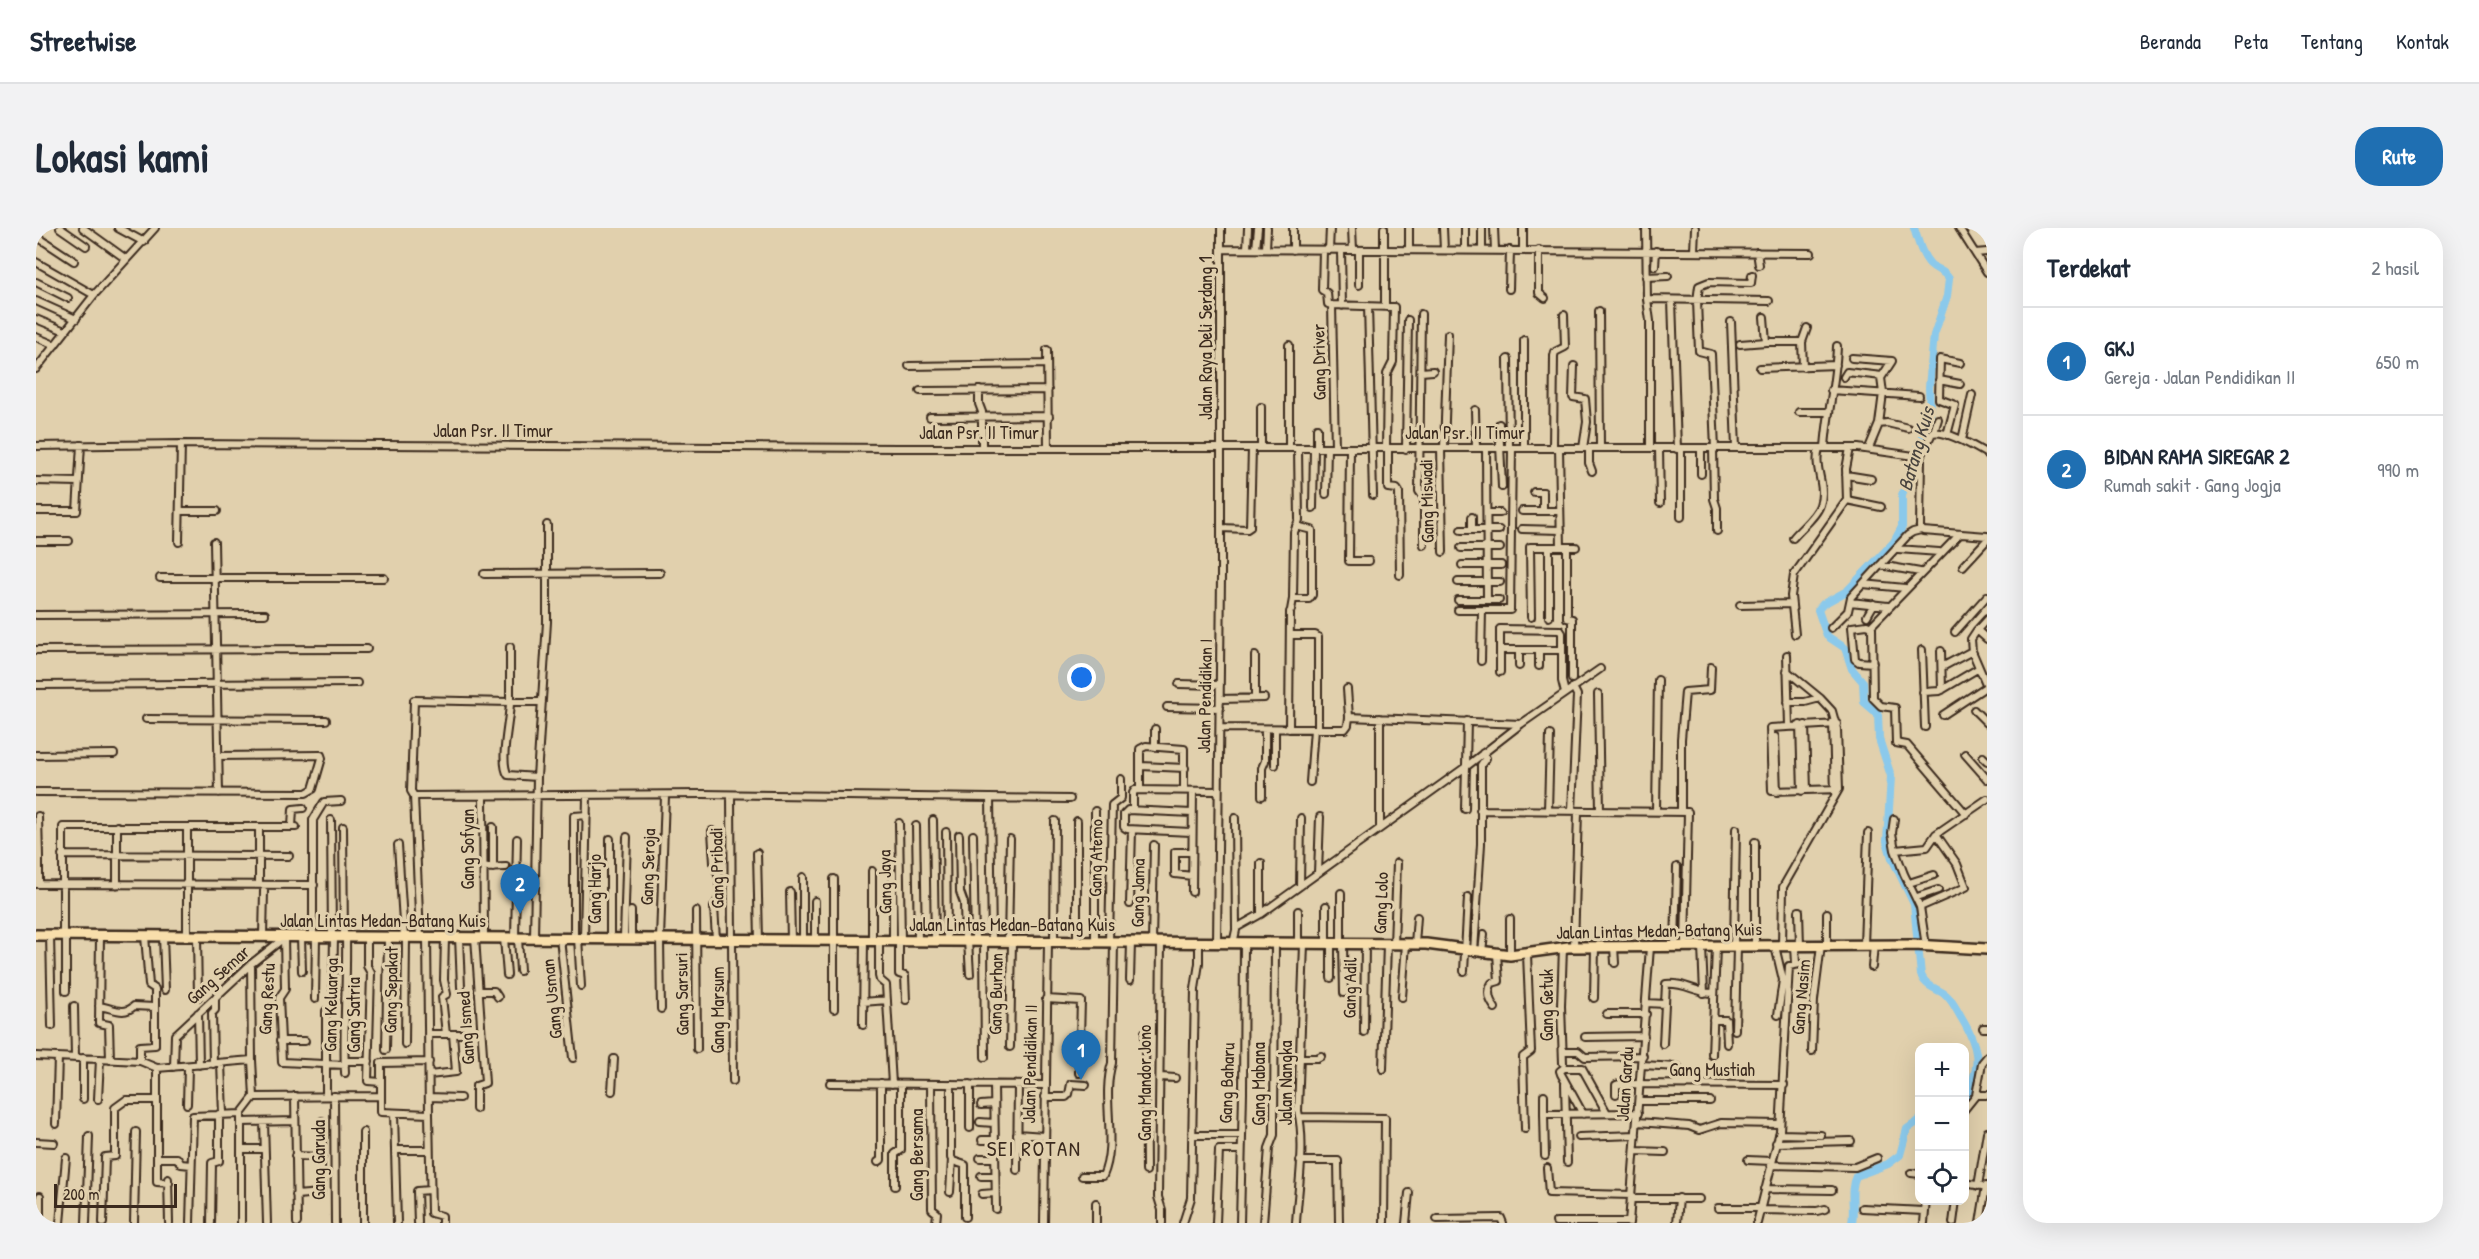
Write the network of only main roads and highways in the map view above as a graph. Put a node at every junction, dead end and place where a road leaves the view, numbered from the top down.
1 (36, 935) edge
2 (1987, 949) edge

1 - 2 highway, Jalan Lintas Medan–Batang Kuis

